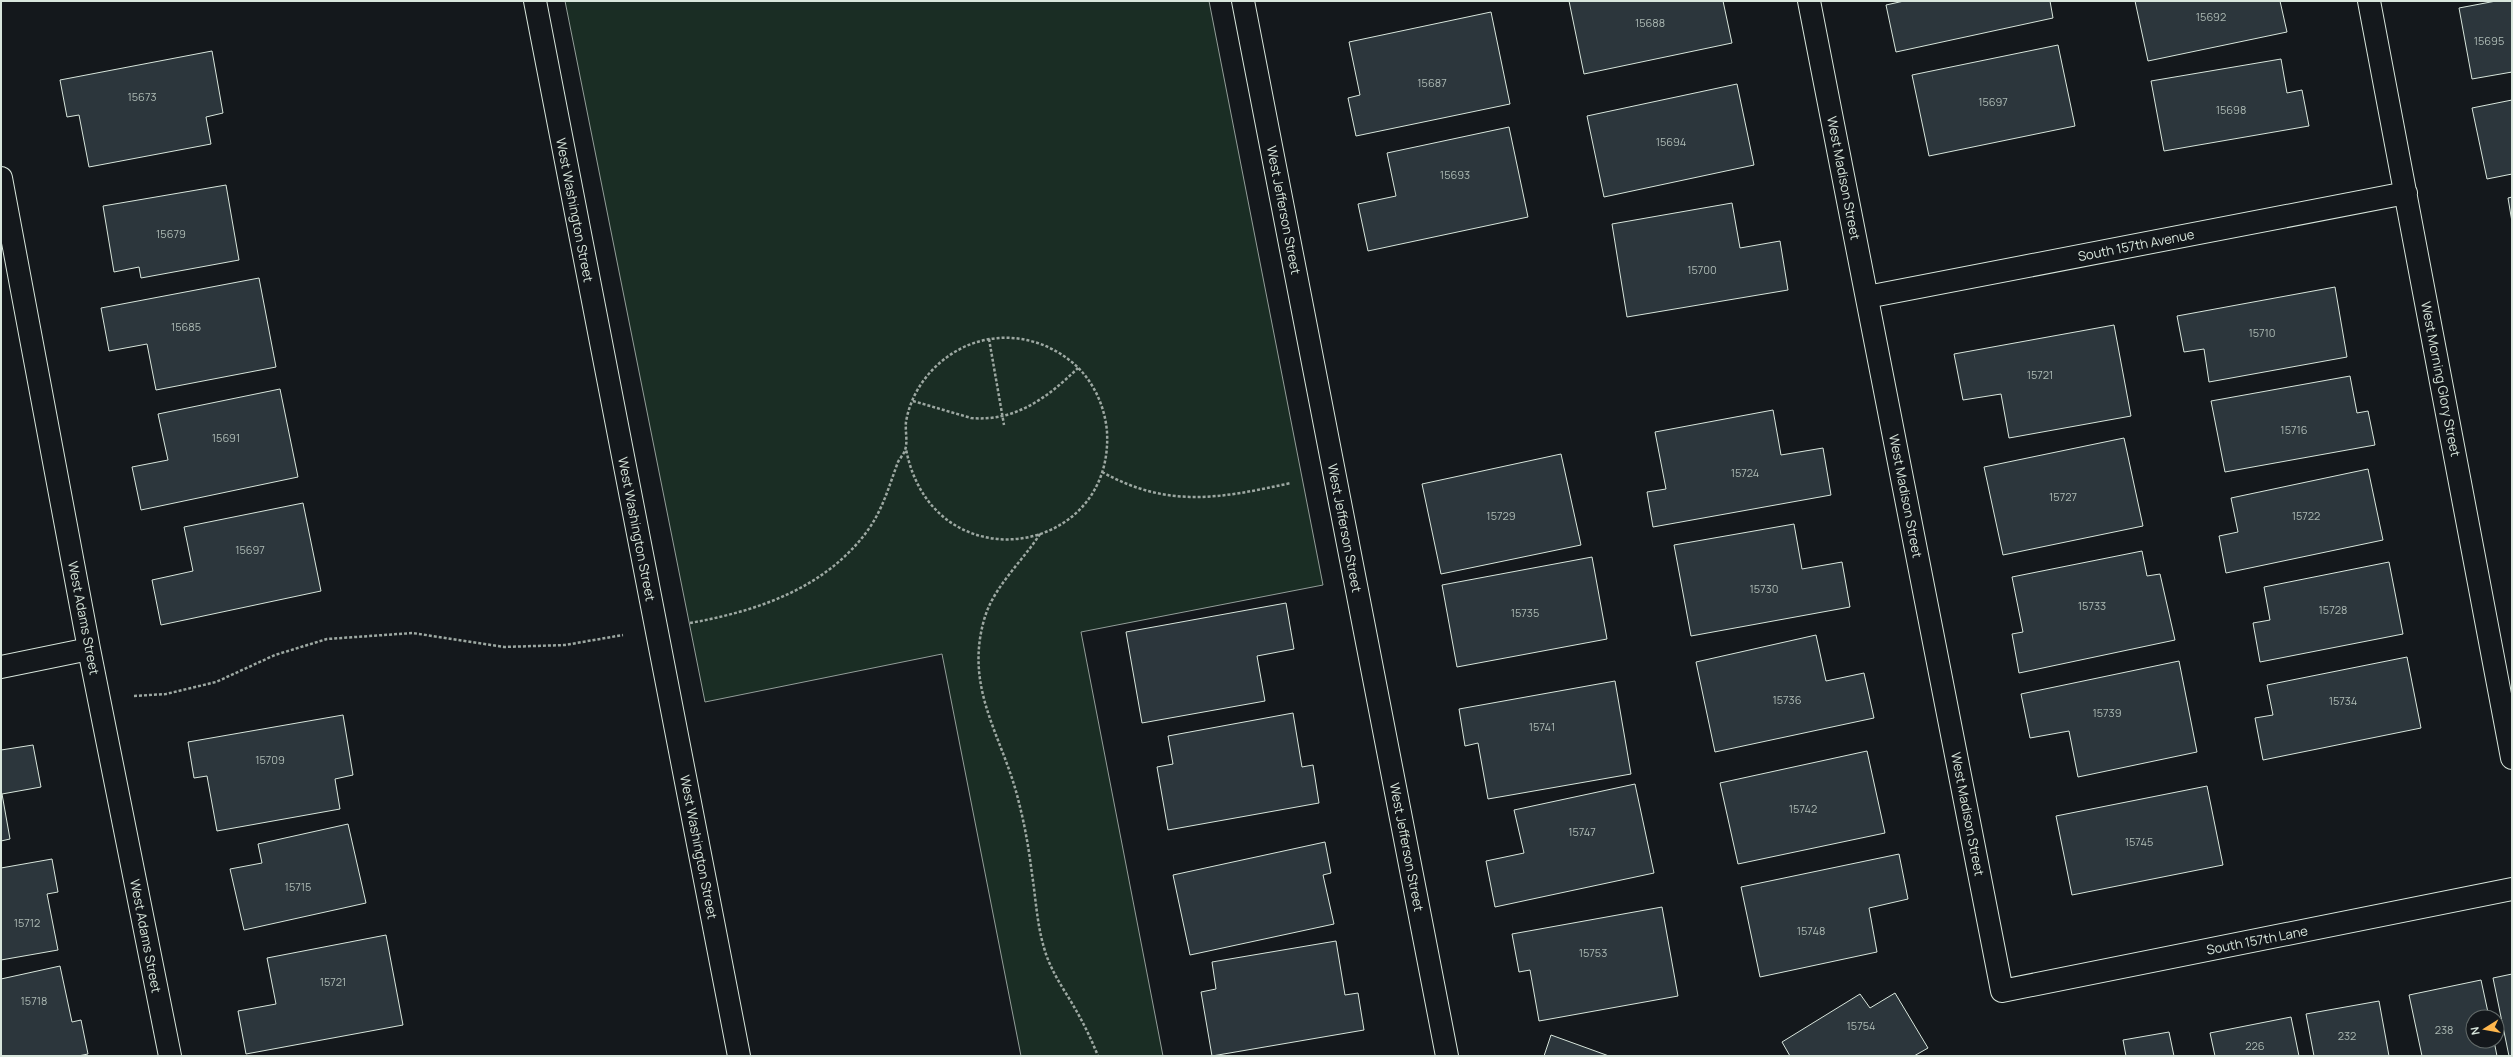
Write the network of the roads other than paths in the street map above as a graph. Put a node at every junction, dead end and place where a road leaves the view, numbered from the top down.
1 (535, 1) edge
2 (1243, 1) edge
3 (1809, 1) edge
4 (2369, 1) edge
5 (1, 178) edge
6 (2406, 193) junction
7 (1867, 297) junction
8 (89, 649) junction
9 (1, 667) edge
10 (2512, 758) edge
11 (2512, 889) edge
12 (2002, 991) joint
13 (170, 1056) edge
14 (739, 1056) edge
15 (1447, 1056) edge

1 - 14 street, West Washington Street
2 - 15 street, West Jefferson Street
3 - 7 street, West Madison Street
4 - 6 street, West Morning Glory Street
5 - 8 street, West Adams Street
6 - 7 street, South 157th Avenue
6 - 10 street, West Morning Glory Street
7 - 12 street, West Madison Street
8 - 9 street
8 - 13 street, West Adams Street
11 - 12 street, South 157th Lane

